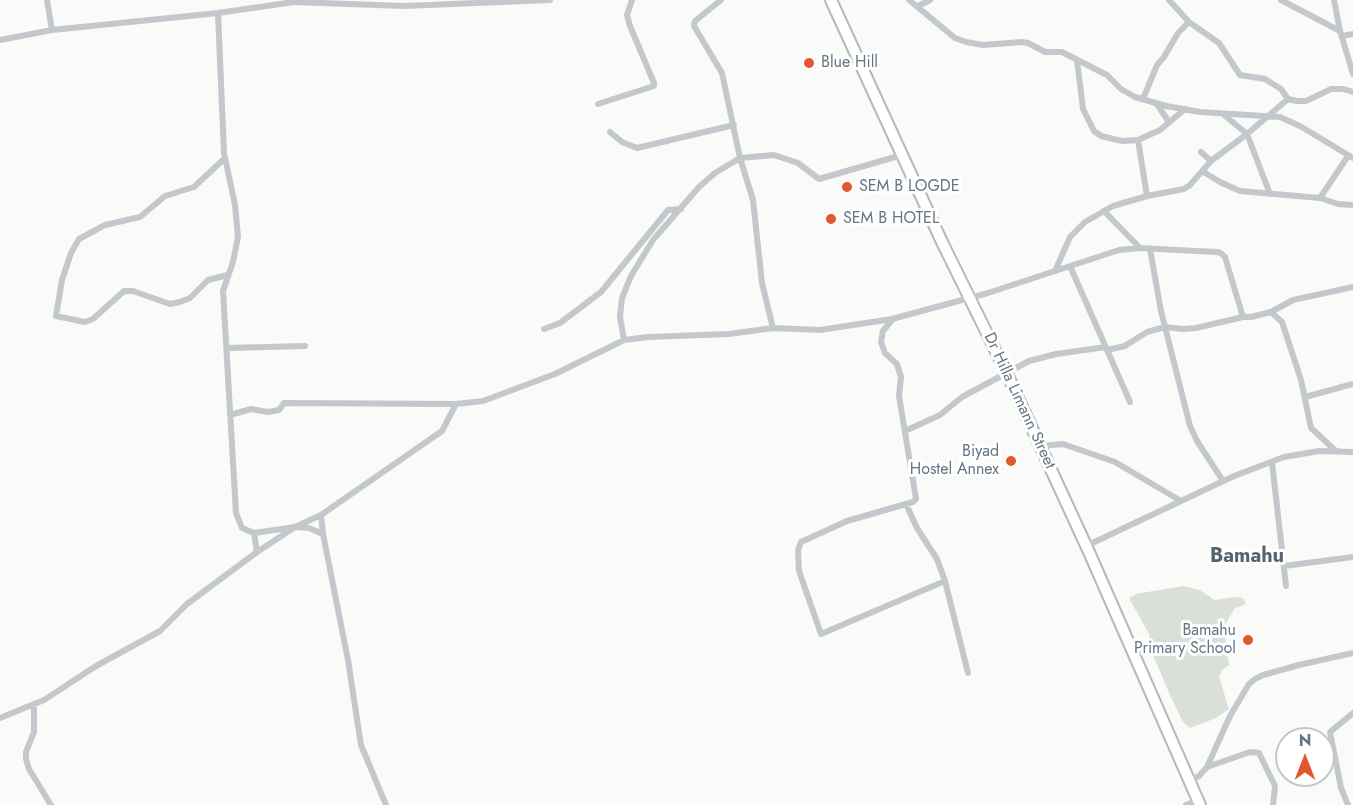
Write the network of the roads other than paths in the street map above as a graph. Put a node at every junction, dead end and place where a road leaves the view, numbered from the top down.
1 (47, 0) edge
2 (550, 0) edge
3 (632, 0) edge
4 (721, 0) edge
5 (833, 0) edge
6 (909, 0) edge
7 (930, 0) edge
8 (1169, 0) edge
9 (1281, 0) edge
10 (1334, 0) edge
11 (506, 1) edge
12 (918, 6) junction
13 (218, 13) junction
14 (1189, 22) junction
15 (52, 30) junction
16 (1341, 33) junction
17 (1353, 34) edge
18 (0, 40) edge
19 (1077, 60) junction
20 (1353, 74) edge
21 (1353, 92) edge
22 (1143, 99) junction
23 (1288, 99) junction
24 (1155, 103) junction
25 (598, 104) dead end
26 (1185, 109) junction
27 (1223, 114) junction
28 (1268, 116) junction
29 (1169, 122) junction
30 (734, 125) junction
31 (610, 132) dead end
32 (1247, 135) junction
33 (1138, 140) junction
34 (1201, 152) dead end
35 (902, 155) junction
36 (1351, 157) edge
37 (225, 158) junction
38 (740, 158) junction
39 (1211, 161) junction
40 (1202, 171) junction
41 (1270, 194) junction
42 (1147, 196) junction
43 (1320, 198) junction
44 (1353, 205) edge
45 (681, 209) junction
46 (1104, 211) junction
47 (1140, 248) junction
48 (1150, 249) junction
49 (1070, 266) junction
50 (1055, 271) junction
51 (228, 275) junction
52 (1353, 287) edge
53 (970, 297) junction
54 (1271, 312) junction
55 (1243, 317) junction
56 (892, 319) junction
57 (1166, 327) junction
58 (773, 328) junction
59 (544, 329) dead end
60 (624, 340) junction
61 (305, 346) dead end
62 (227, 348) junction
63 (1107, 349) junction
64 (1007, 374) junction
65 (1353, 384) edge
66 (1305, 397) junction
67 (1130, 402) dead end
68 (456, 404) junction
69 (230, 415) junction
70 (905, 431) junction
71 (1040, 446) junction
72 (1336, 451) junction
73 (1353, 452) edge
74 (1272, 462) junction
75 (1222, 481) junction
76 (1181, 501) junction
77 (906, 504) junction
78 (321, 515) junction
79 (295, 527) junction
80 (254, 533) junction
81 (323, 534) junction
82 (1086, 546) junction
83 (257, 552) junction
84 (1353, 556) edge
85 (1284, 566) junction
86 (945, 581) junction
87 (1286, 586) dead end
88 (1353, 653) edge
89 (968, 672) dead end
90 (34, 704) junction
91 (1353, 712) edge
92 (0, 718) edge
93 (1207, 767) junction
94 (1189, 781) junction
95 (1199, 803) edge
96 (51, 805) edge
97 (386, 805) edge
98 (1186, 805) edge
99 (1274, 805) edge
100 (1348, 805) edge

1 - 15 street
2 - 11 street
3 - 25 street
4 - 30 street
5 - 35 highway, Dr Hilla Limann Street
6 - 12 street
7 - 12 street
8 - 14 street
9 - 16 street
10 - 16 street
11 - 13 street
12 - 19 street
13 - 15 street
13 - 37 street
14 - 22 street
14 - 23 street
15 - 18 street
16 - 17 street
16 - 20 street
19 - 22 street
19 - 33 street
21 - 23 street
22 - 24 street
23 - 28 street
24 - 26 street
24 - 29 street
26 - 27 street
26 - 29 street
27 - 28 street
27 - 32 street
28 - 32 street
28 - 36 street
29 - 33 street
30 - 31 street
30 - 38 street
32 - 39 street
32 - 41 street
33 - 42 street
34 - 39 street
35 - 38 street
35 - 53 highway, Dr Hilla Limann Street
36 - 43 street
37 - 51 street
37 - 51 street
38 - 45 street
38 - 58 street
39 - 40 street
40 - 41 street
40 - 42 street
41 - 43 street
42 - 46 street
43 - 44 street
45 - 59 street
45 - 60 street
46 - 47 street
46 - 50 street
47 - 48 street
47 - 49 street
48 - 55 street
48 - 57 street
49 - 50 street
49 - 63 street
50 - 53 street
51 - 62 street
52 - 54 street
53 - 56 street
53 - 64 highway, Dr Hilla Limann Street
54 - 55 street
54 - 66 street
55 - 57 street
56 - 58 street
56 - 70 street
57 - 63 street
57 - 75 street
58 - 60 street
60 - 68 street
61 - 62 street
62 - 69 street
63 - 64 street
63 - 67 street
64 - 70 street
64 - 71 highway, Dr Hilla Limann Street
65 - 66 street
66 - 72 street
68 - 69 street
68 - 78 street
69 - 80 street
70 - 77 street
71 - 76 street
71 - 82 highway, Dr Hilla Limann Street
72 - 73 street
72 - 74 street
74 - 75 street
74 - 85 street
75 - 76 street
76 - 82 street
77 - 86 street
77 - 86 street
78 - 79 street
78 - 81 street
79 - 80 street
79 - 81 street
79 - 83 street
80 - 83 street
81 - 97 street
82 - 94 highway, Dr Hilla Limann Street
83 - 90 street
84 - 85 street
85 - 87 street
86 - 89 street
88 - 93 street
90 - 92 street
90 - 96 street
91 - 100 street
93 - 94 street
93 - 99 street
94 - 95 highway, Dr Hilla Limann Street
95 - 98 street

